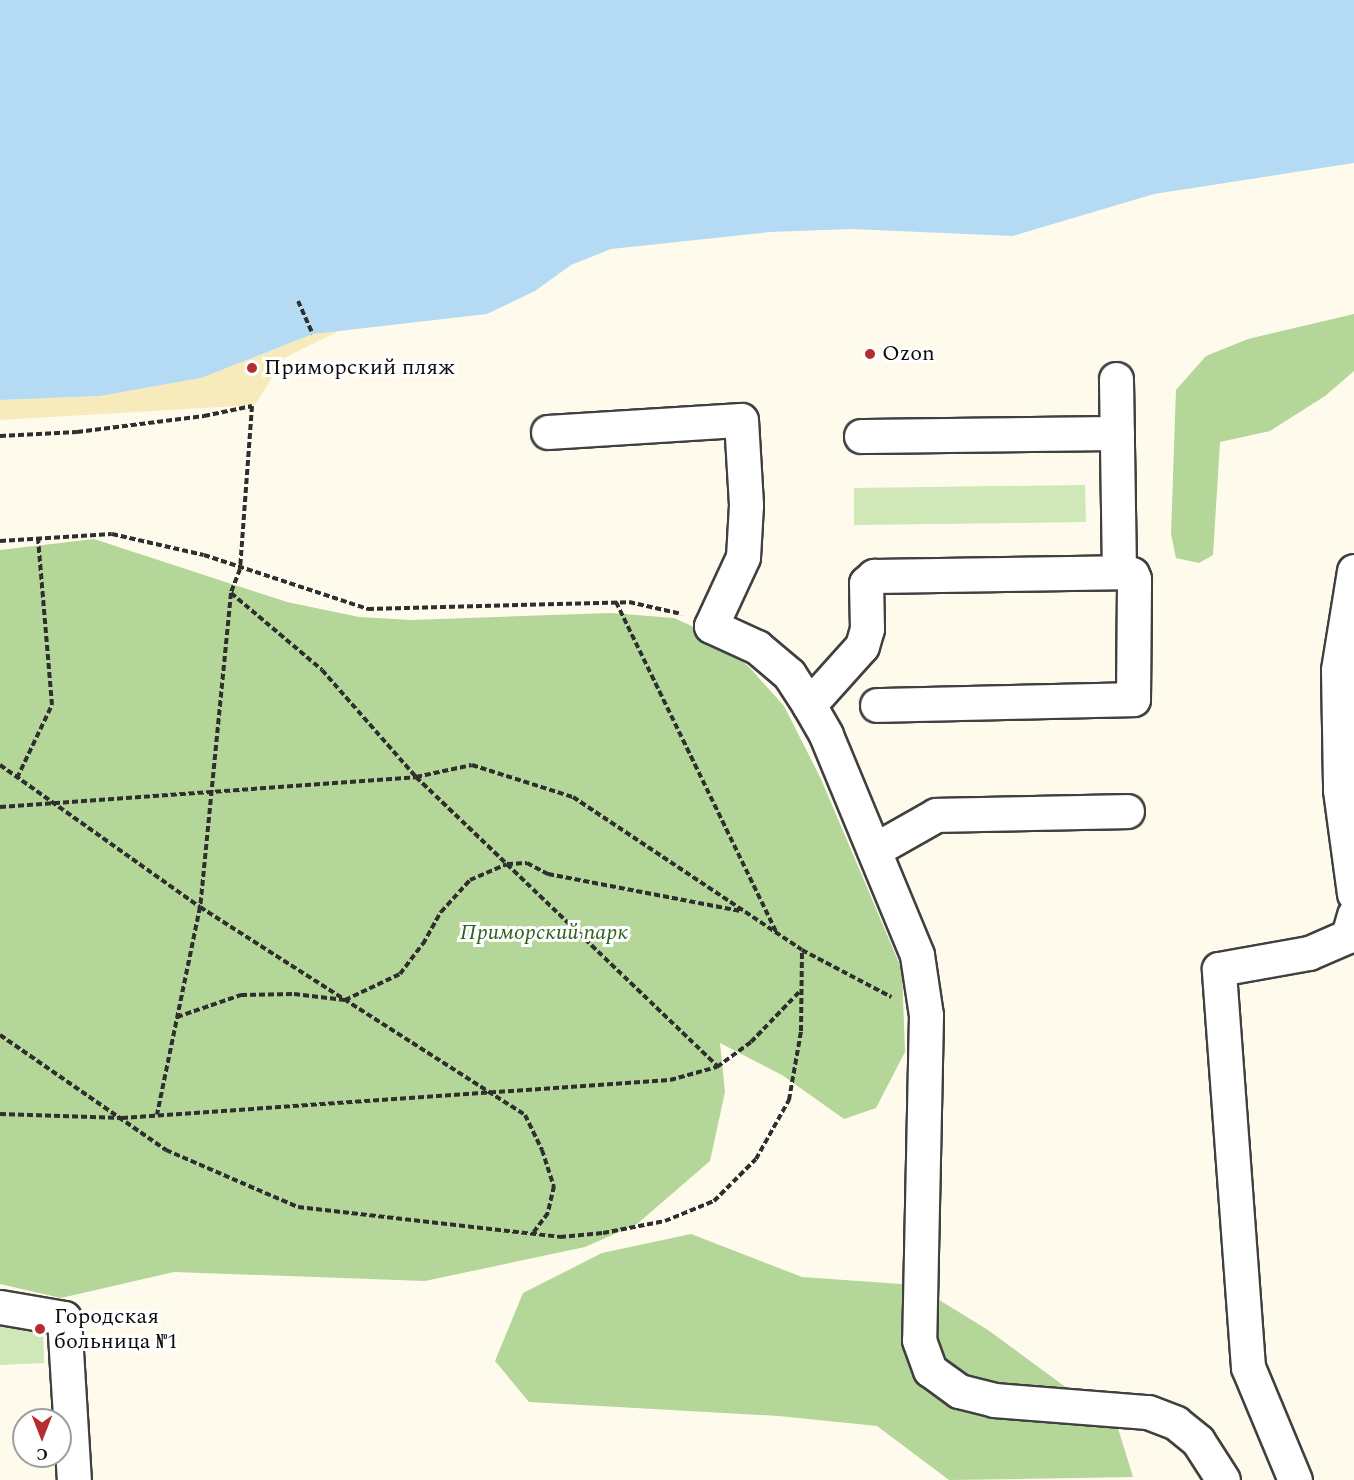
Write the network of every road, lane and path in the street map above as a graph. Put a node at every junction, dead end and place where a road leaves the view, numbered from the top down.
1 (298, 301) dead end
2 (313, 333) dead end
3 (1116, 379) dead end
4 (548, 432) dead end
5 (1117, 433) junction
6 (0, 436) edge
7 (861, 436) dead end
8 (38, 539) junction
9 (0, 541) edge
10 (240, 569) junction
11 (1354, 571) edge
12 (1119, 572) junction
13 (231, 593) junction
14 (616, 602) junction
15 (711, 626) junction
16 (809, 705) junction
17 (877, 705) dead end
18 (0, 765) edge
19 (416, 777) junction
20 (17, 778) junction
21 (1347, 788) edge
22 (213, 791) junction
23 (52, 803) junction
24 (0, 807) edge
25 (1127, 811) dead end
26 (874, 850) junction
27 (507, 864) junction
28 (1354, 894) edge
29 (200, 907) junction
30 (740, 911) junction
31 (1354, 915) edge
32 (777, 934) junction
33 (802, 950) junction
34 (802, 989) junction
35 (345, 1000) junction
36 (926, 1016) junction
37 (177, 1017) junction
38 (0, 1035) edge
39 (717, 1067) junction
40 (492, 1094) junction
41 (0, 1114) edge
42 (157, 1115) junction
43 (122, 1118) junction
44 (532, 1233) junction
45 (0, 1307) edge
46 (74, 1480) edge
47 (1223, 1480) edge
48 (1294, 1480) edge

1 - 2 path
3 - 5 lane
4 - 15 lane
5 - 7 lane
5 - 12 lane
6 - 10 path
8 - 9 path
8 - 10 path
8 - 20 path
10 - 13 path
10 - 14 path
11 - 21 lane
12 - 16 lane
12 - 17 lane
13 - 19 path
13 - 22 path
14 - 15 path
14 - 32 path
15 - 16 lane
16 - 26 lane
18 - 20 path
19 - 22 path
19 - 27 path
19 - 30 path
20 - 23 path
21 - 28 lane
22 - 23 path
22 - 29 path
23 - 24 path
23 - 29 path
25 - 26 lane
26 - 36 lane
27 - 30 path
27 - 35 path
27 - 39 path
29 - 35 path
29 - 37 path
30 - 32 path
31 - 48 lane
32 - 33 path
33 - 34 path
33 - 36 path
34 - 39 path
34 - 44 path
35 - 37 path
35 - 40 path
36 - 47 lane
37 - 42 path
38 - 43 path
39 - 40 path
40 - 42 path
40 - 44 path
41 - 43 path
42 - 43 path
43 - 44 path
45 - 46 lane

